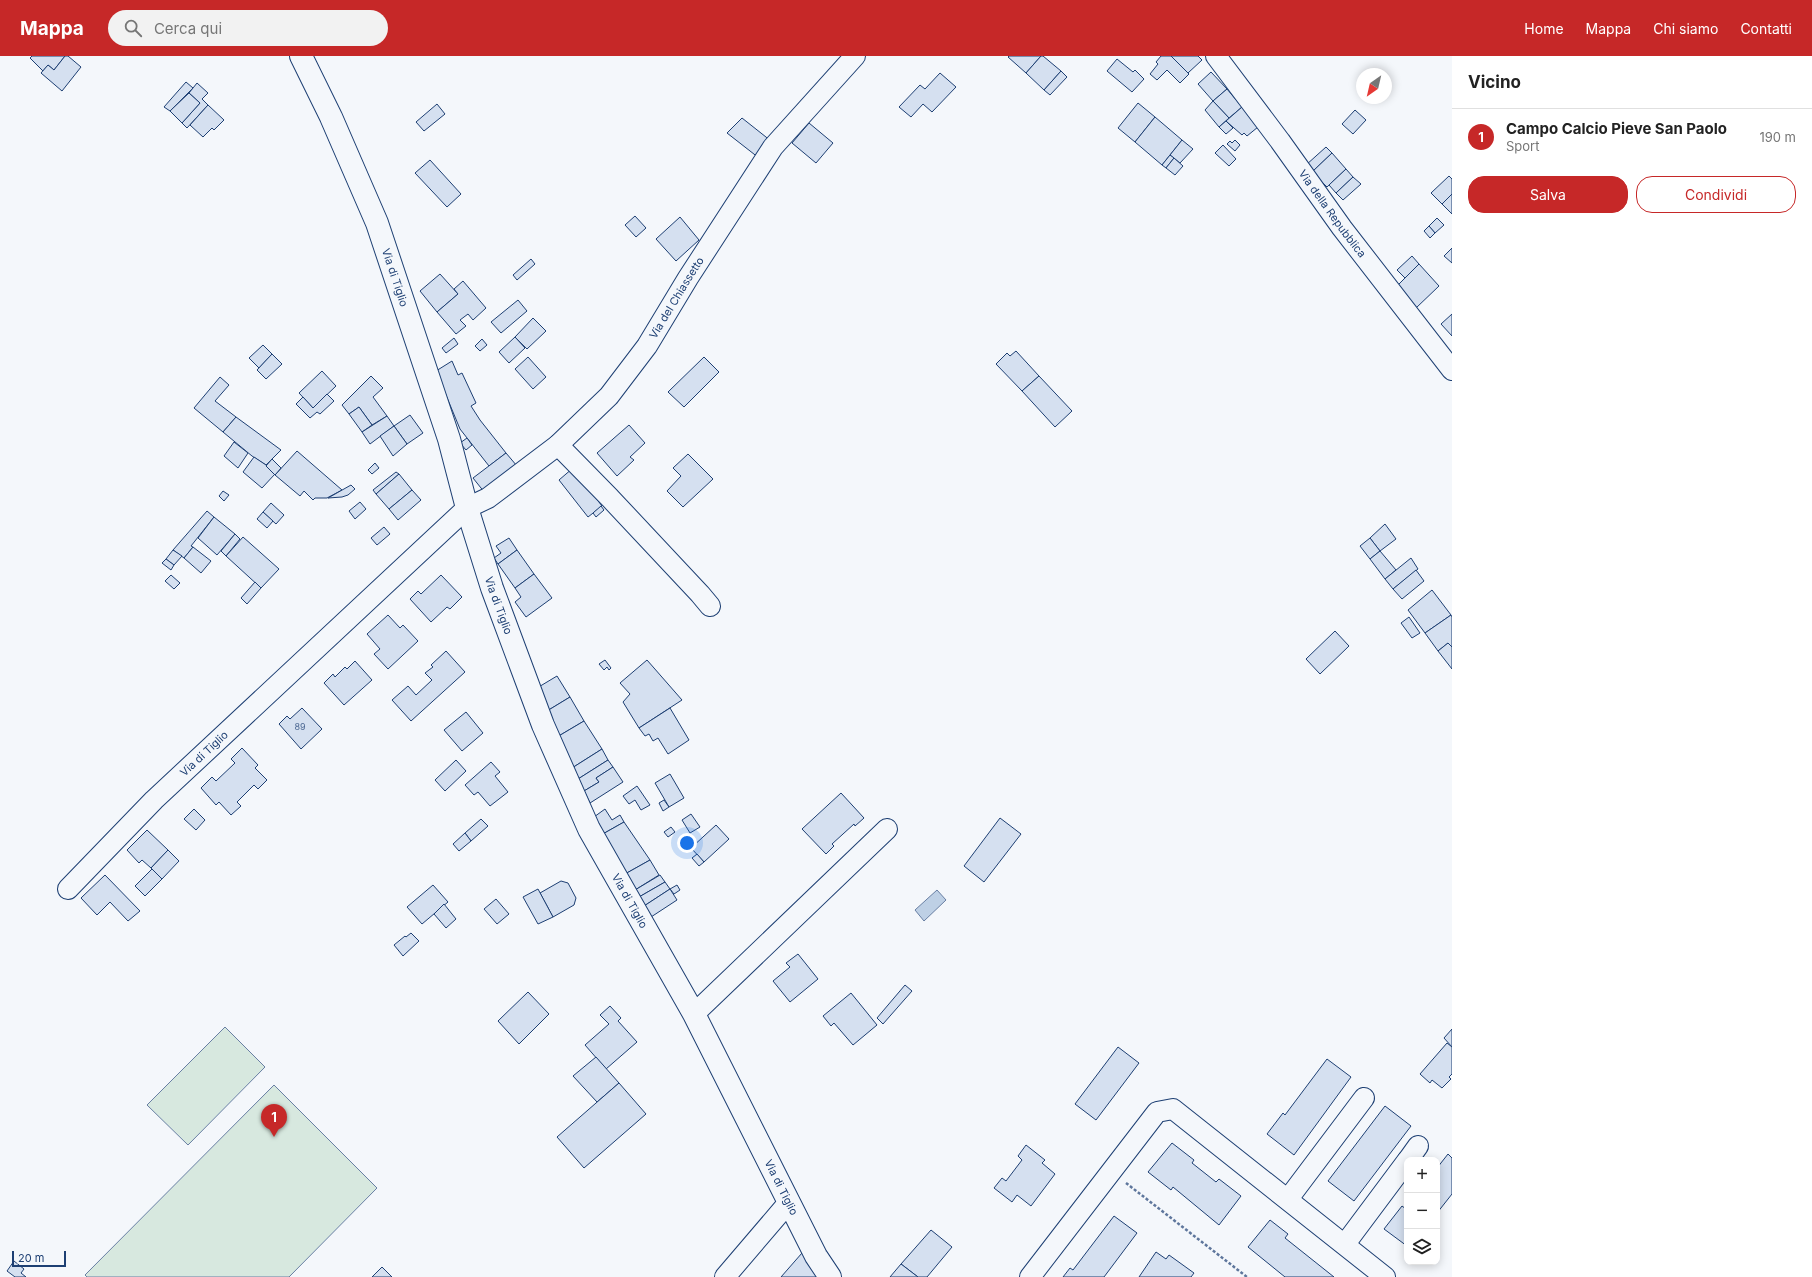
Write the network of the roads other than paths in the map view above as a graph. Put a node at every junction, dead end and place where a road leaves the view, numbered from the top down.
1 (301, 56) edge
2 (855, 56) edge
3 (1216, 56) edge
4 (1452, 370) edge
5 (558, 445) junction
6 (467, 508) junction
7 (710, 606) dead end
8 (887, 829) dead end
9 (68, 889) dead end
10 (694, 1014) junction
11 (1364, 1098) dead end
12 (1411, 1156) edge
13 (1288, 1199) junction
14 (789, 1202) junction
15 (1345, 1244) junction
16 (725, 1277) edge
17 (830, 1277) edge
18 (1030, 1277) edge
19 (1384, 1277) edge

1 - 6 main road, Via di Tiglio
2 - 5 street, Via del Chiassetto
3 - 4 street, Via della Repubblica
5 - 6 street, Via del Chiassetto
5 - 7 street
6 - 9 street, Via di Tiglio
6 - 10 main road, Via di Tiglio
8 - 10 street
10 - 14 main road, Via di Tiglio
11 - 13 street
12 - 15 street
13 - 15 street
13 - 18 street
14 - 16 street
14 - 17 main road, Via di Tiglio
15 - 19 street

